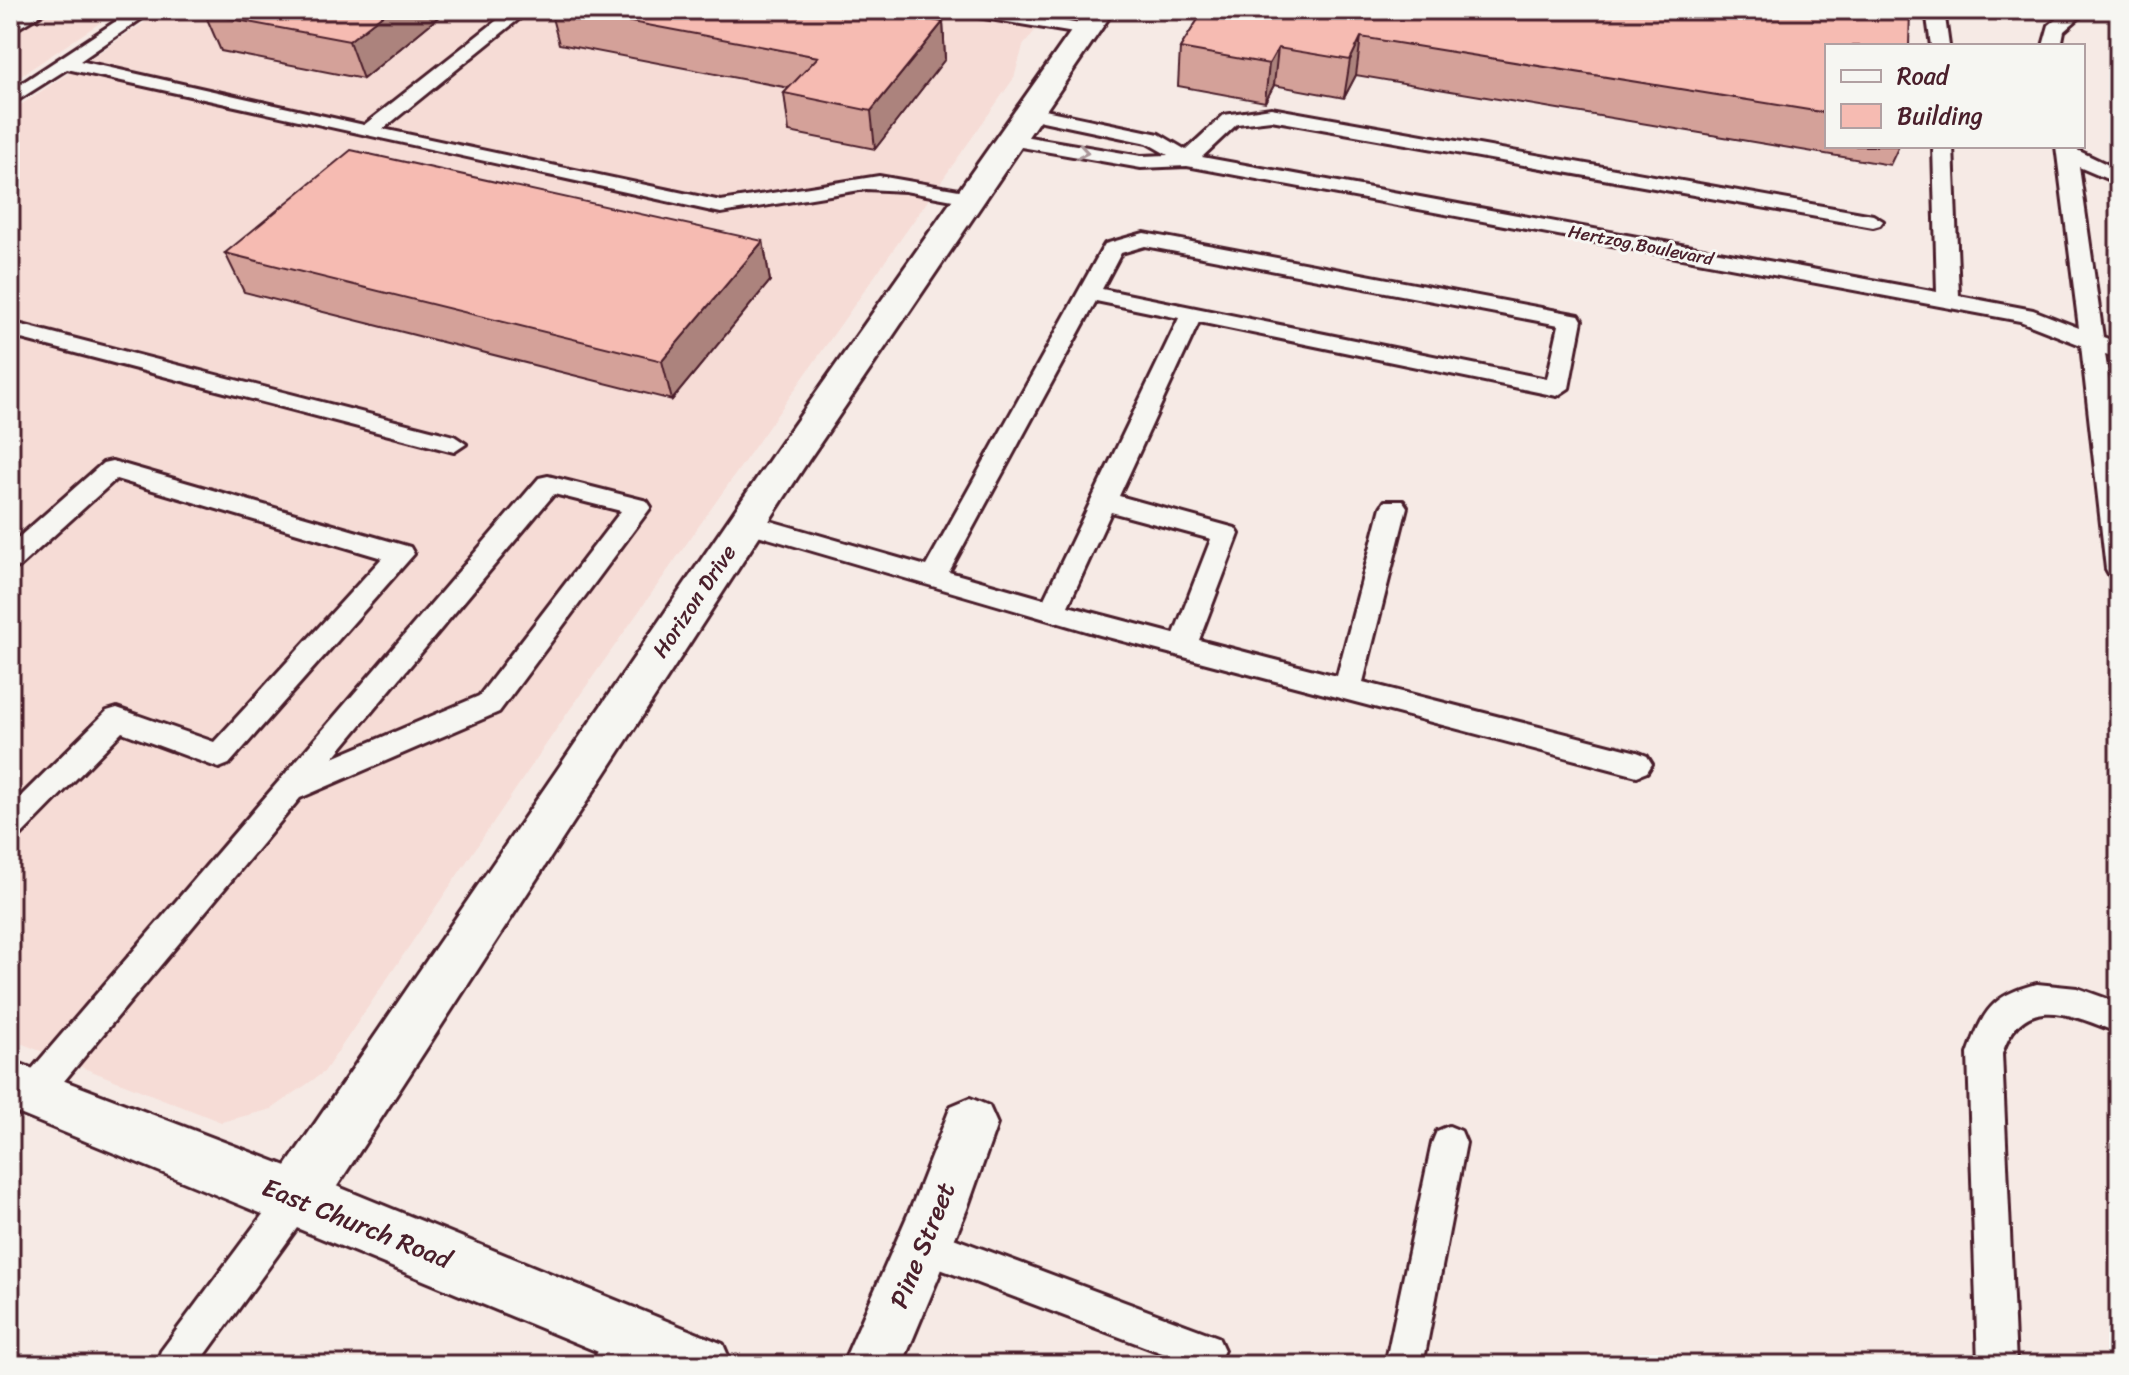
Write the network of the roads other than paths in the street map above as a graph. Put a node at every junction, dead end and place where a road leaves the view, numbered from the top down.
1 (39, 10) edge
2 (145, 10) edge
3 (521, 10) edge
4 (966, 10) edge
5 (1935, 10) edge
6 (2079, 10) edge
7 (1093, 20) edge
8 (10, 28) edge
9 (1940, 44) edge
10 (2052, 44) edge
11 (64, 63) junction
12 (10, 99) edge
13 (1016, 125) junction
14 (368, 132) junction
15 (1943, 148) edge
16 (2067, 150) edge
17 (1187, 160) junction
18 (2119, 178) edge
19 (969, 197) junction
20 (1873, 221) dead end
21 (1089, 293) junction
22 (1948, 302) junction
23 (1192, 314) junction
24 (10, 329) edge
25 (2093, 339) junction
26 (2119, 351) edge
27 (454, 444) dead end
28 (2115, 482) edge
29 (1104, 501) junction
30 (1394, 507) dead end
31 (746, 523) junction
32 (10, 560) edge
33 (2119, 569) edge
34 (932, 579) junction
35 (1052, 611) junction
36 (1183, 646) junction
37 (1347, 689) junction
38 (1637, 764) dead end
39 (291, 789) junction
40 (10, 826) edge
41 (2119, 1018) edge
42 (21, 1089) edge
43 (970, 1124) dead end
44 (1449, 1143) dead end
45 (297, 1198) junction
46 (924, 1245) junction
47 (618, 1350) edge
48 (1205, 1350) dead end
49 (175, 1365) edge
50 (702, 1365) edge
51 (872, 1365) edge
52 (1404, 1365) edge
53 (1997, 1365) edge

1 - 8 lane
2 - 11 lane
3 - 14 lane
4 - 7 lane
5 - 9 lane
6 - 10 lane
7 - 13 street, Horizon Drive
11 - 12 lane
11 - 14 lane
13 -> 17 lane, Hertzog Boulevard
13 - 17 lane, Hertzog Boulevard
13 - 19 street, Horizon Drive
14 - 19 lane
15 - 22 lane
16 - 18 lane
16 - 25 lane
17 - 20 lane
17 - 22 lane, Hertzog Boulevard
19 - 31 street, Horizon Drive
21 - 23 lane
21 - 23 lane
21 - 34 lane
22 - 25 lane, Hertzog Boulevard
23 - 29 lane
24 - 27 lane
25 - 26 lane, Hertzog Boulevard
25 - 28 lane
28 - 33 lane
29 - 35 lane
29 - 36 lane
30 - 37 lane
31 - 34 lane
31 - 45 street, Horizon Drive
32 - 40 lane
34 - 35 lane
35 - 36 lane
36 - 37 lane
37 - 38 lane
39 - 39 lane
39 - 42 lane
41 - 53 lane
42 - 45 street, East Church Road
43 - 46 street, Pine Street
44 - 52 lane
45 - 47 street, East Church Road
45 - 49 lane
46 - 48 lane
46 - 51 street, Pine Street
47 - 50 street, East Church Road

